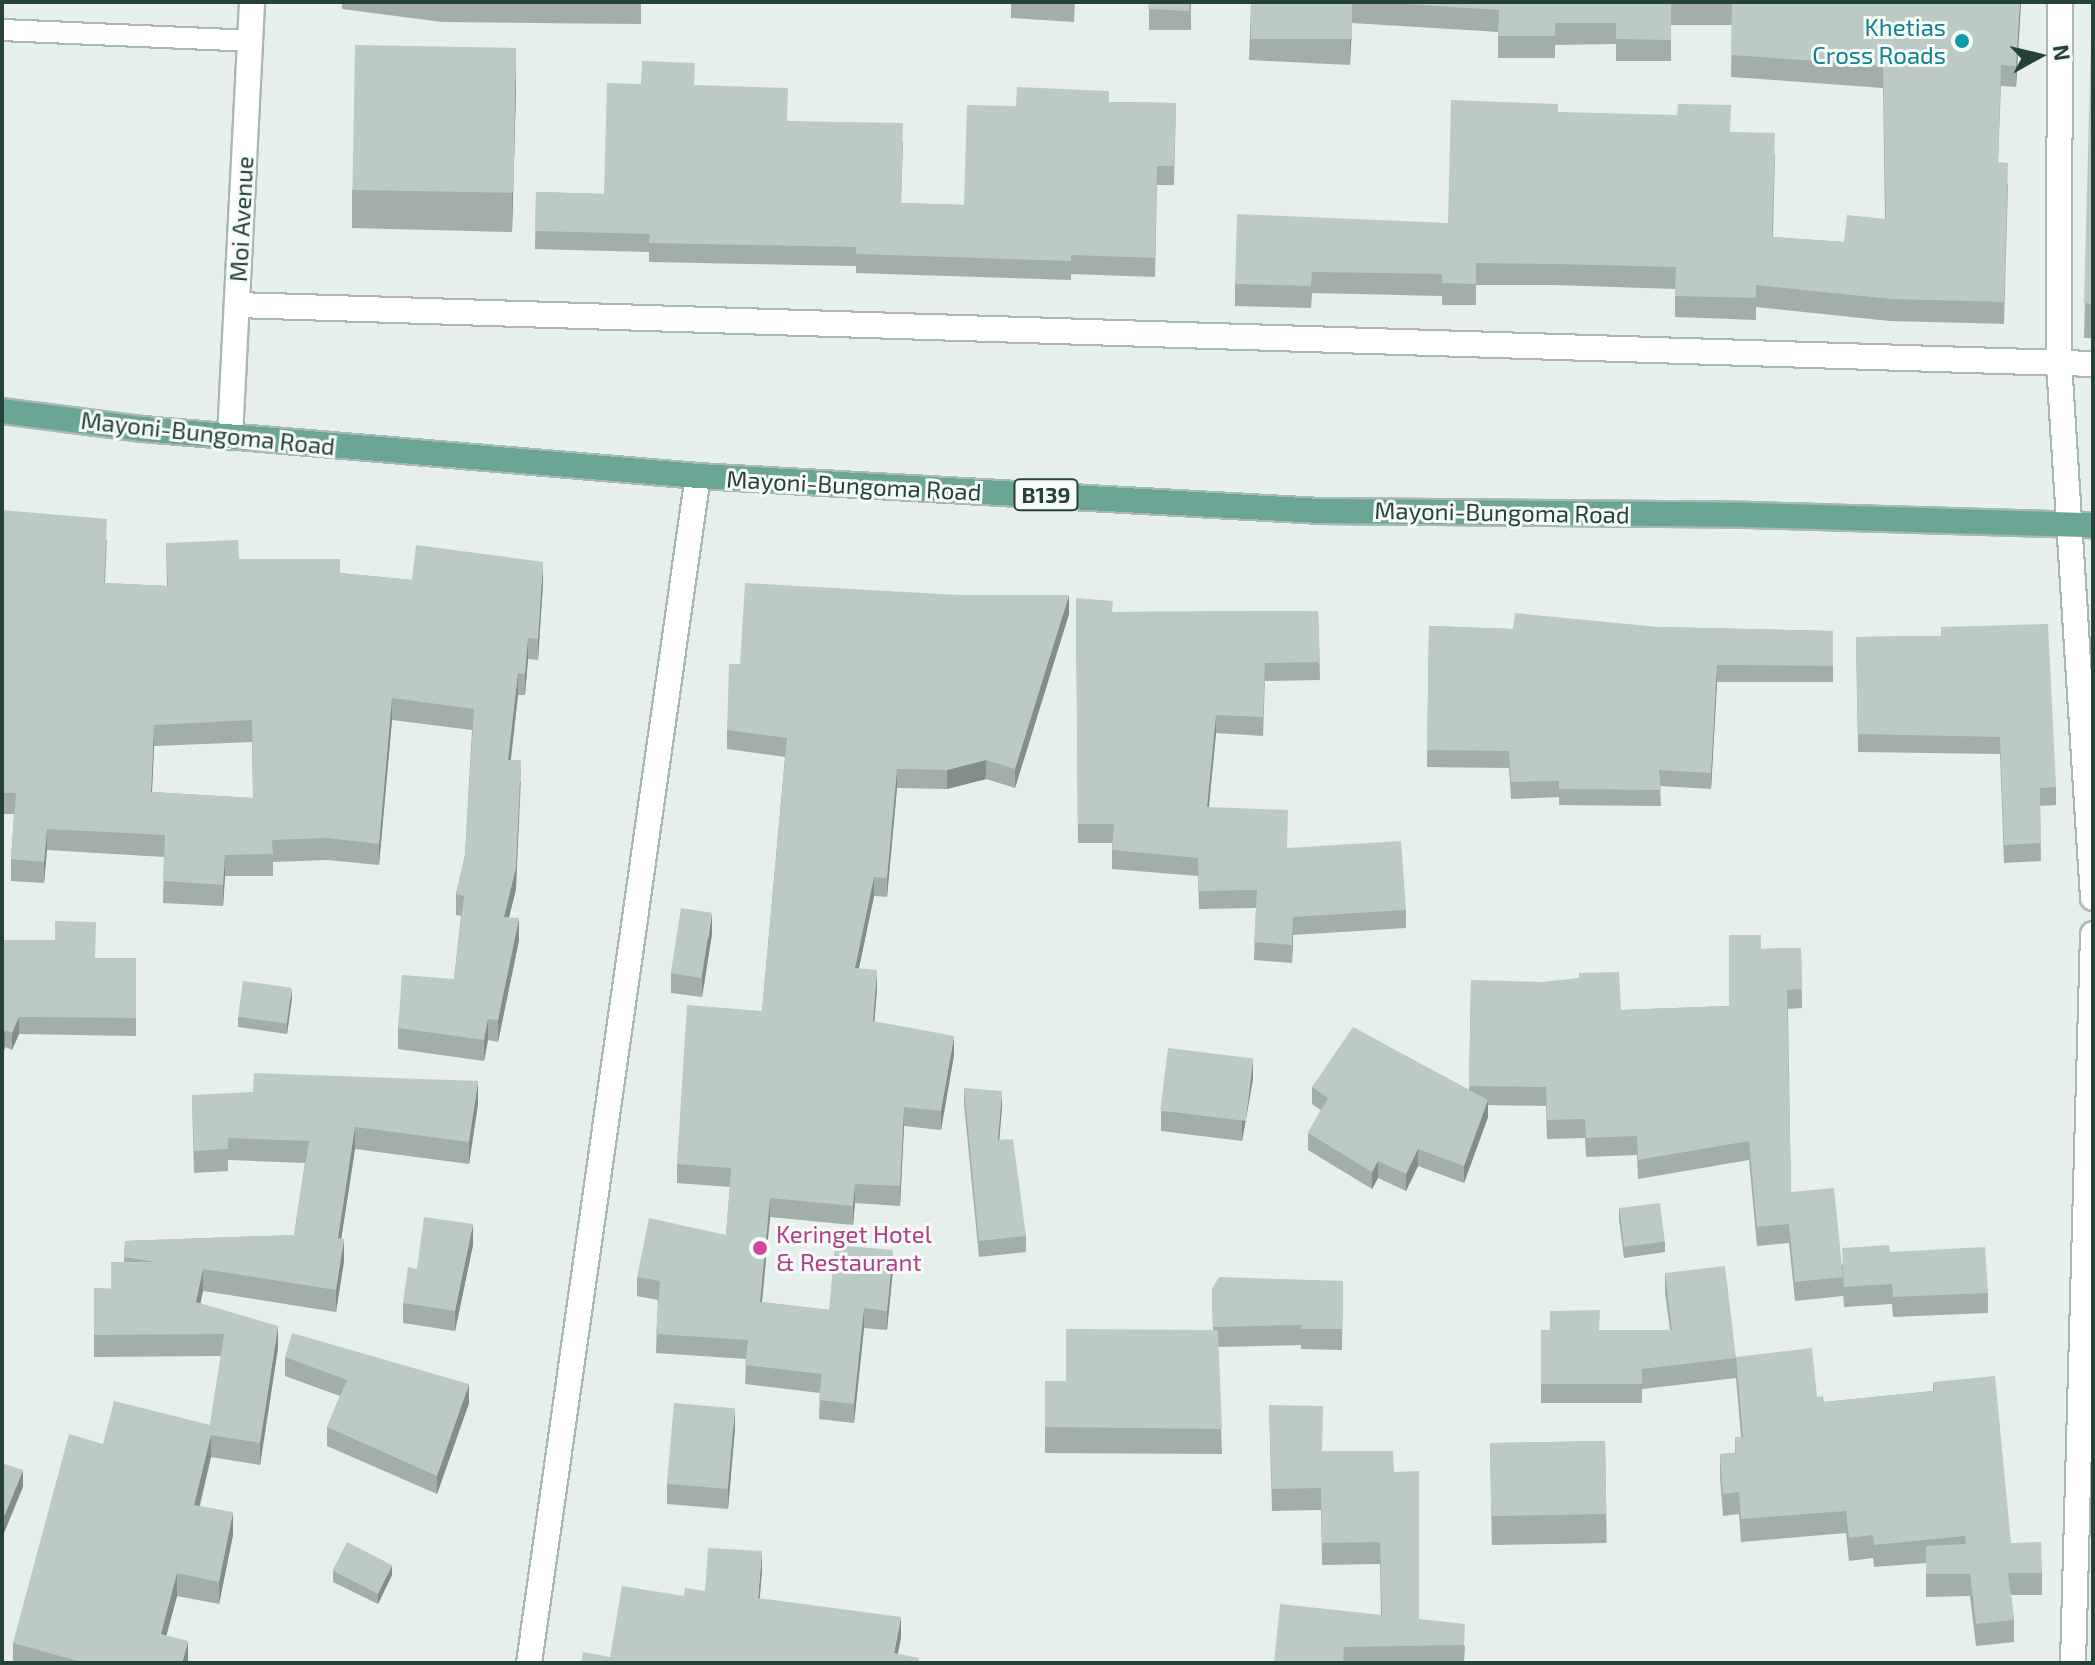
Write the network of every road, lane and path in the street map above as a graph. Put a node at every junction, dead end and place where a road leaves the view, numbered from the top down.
1 (252, 2) edge
2 (2060, 2) edge
3 (2, 30) edge
4 (249, 41) junction
5 (237, 305) junction
6 (2059, 363) junction
7 (2093, 364) edge
8 (2, 411) edge
9 (230, 437) junction
10 (698, 476) junction
11 (2082, 525) edge
12 (2093, 898) edge
13 (2093, 934) edge
14 (529, 1663) edge
15 (2073, 1663) edge

1 - 4 street, Moi Avenue
2 - 6 street
3 - 4 lane
4 - 5 street, Moi Avenue
5 - 6 street
5 - 9 street, Moi Avenue
6 - 7 street
6 - 11 street
8 - 9 main road, Mayoni-Bungoma Road / B139
9 - 10 main road, Mayoni-Bungoma Road / B139
10 - 11 main road, Mayoni-Bungoma Road / B139
10 - 14 street
11 - 12 street
13 - 15 street

